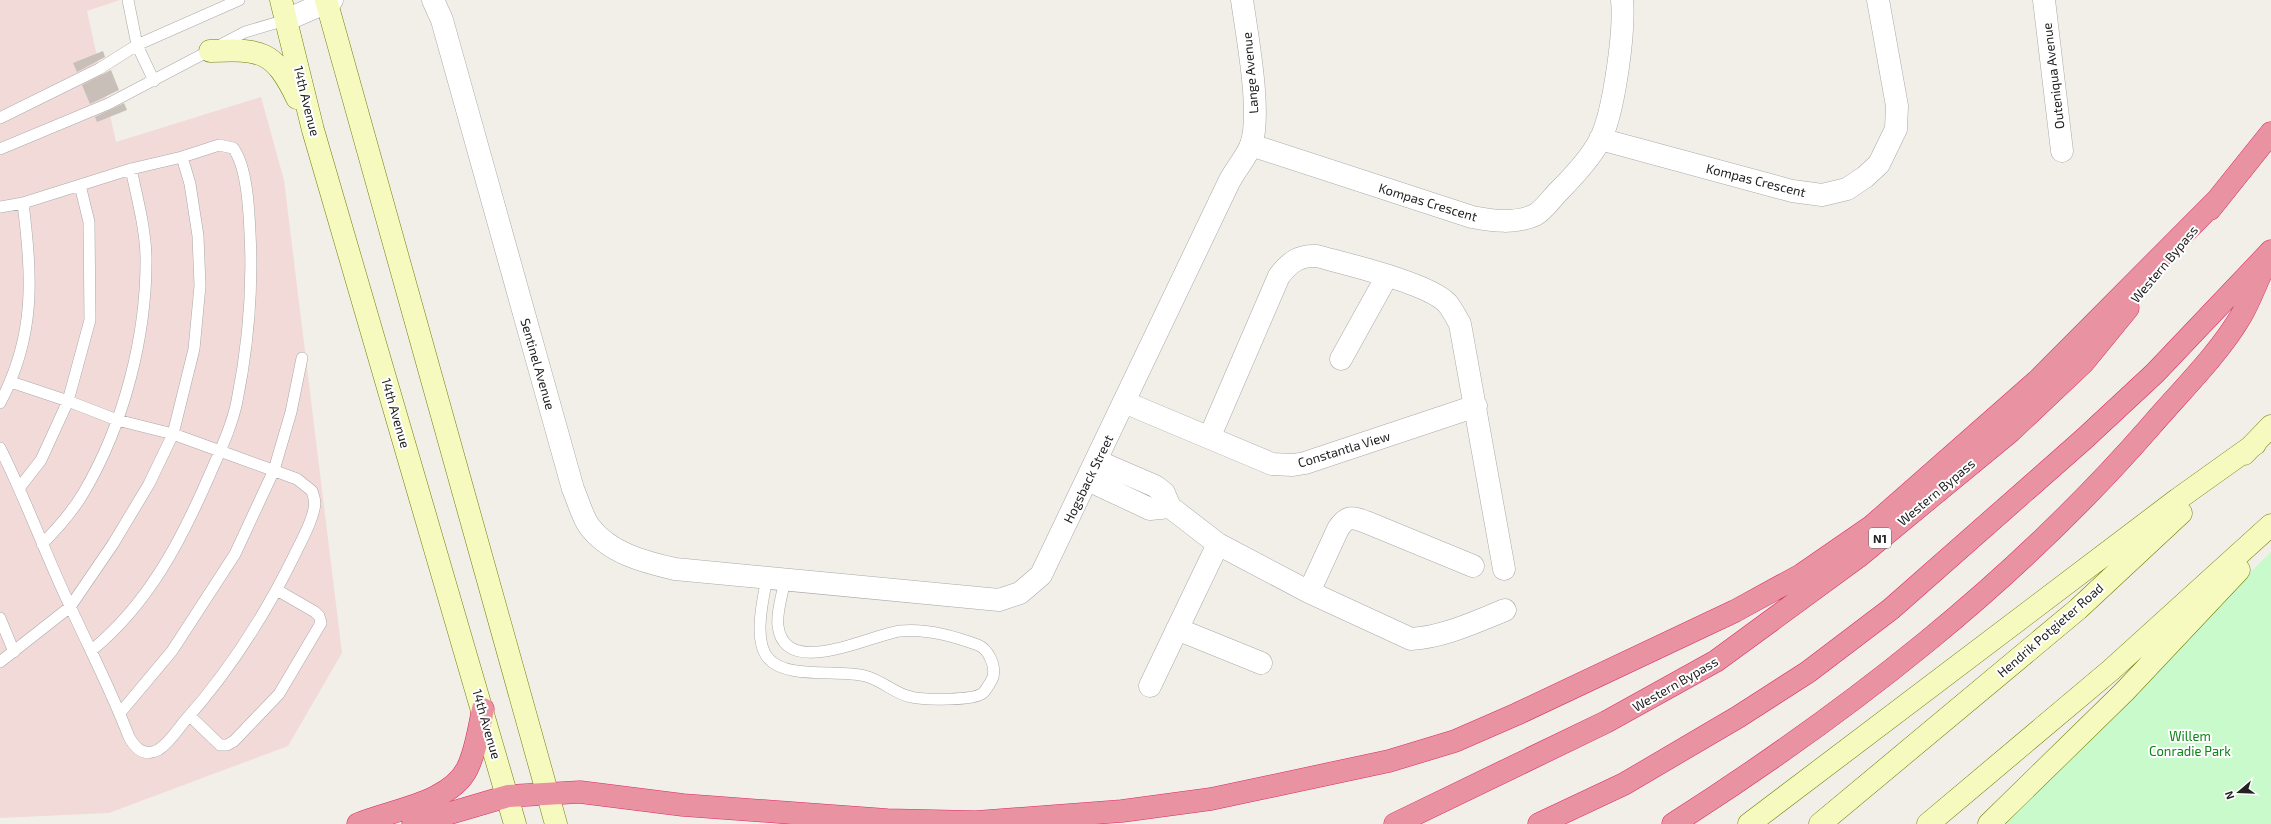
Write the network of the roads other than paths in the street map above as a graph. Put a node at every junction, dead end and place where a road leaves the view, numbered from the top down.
1 (128, 0) edge
2 (239, 0) edge
3 (433, 0) edge
4 (1242, 0) edge
5 (1622, 0) edge
6 (1878, 0) edge
7 (2044, 0) edge
8 (329, 1) edge
9 (284, 10) edge
10 (137, 45) junction
11 (210, 51) junction
12 (154, 81) junction
13 (0, 118) edge
14 (313, 130) junction
15 (2271, 133) edge
16 (1600, 139) junction
17 (1251, 145) junction
18 (0, 149) edge
19 (2062, 151) dead end
20 (182, 158) junction
21 (131, 169) junction
22 (80, 185) junction
23 (2219, 198) junction
24 (23, 203) junction
25 (0, 207) edge
26 (2271, 252) edge
27 (1387, 276) junction
28 (302, 358) dead end
29 (1341, 359) dead end
30 (11, 382) junction
31 (68, 401) junction
32 (1124, 402) junction
33 (0, 404) edge
34 (1476, 406) junction
35 (117, 420) junction
36 (2271, 426) edge
37 (172, 434) junction
38 (1210, 436) junction
39 (2255, 444) junction
40 (0, 448) edge
41 (220, 451) junction
42 (1097, 461) junction
43 (274, 470) junction
44 (1088, 480) junction
45 (20, 487) junction
46 (1170, 507) junction
47 (2268, 528) edge
48 (42, 544) junction
49 (1218, 544) junction
50 (1473, 566) dead end
51 (1504, 569) dead end
52 (776, 578) junction
53 (277, 590) junction
54 (1309, 592) junction
55 (70, 607) junction
56 (1505, 610) dead end
57 (0, 618) edge
58 (1177, 629) junction
59 (92, 650) junction
60 (14, 652) junction
61 (0, 662) edge
62 (1261, 663) dead end
63 (1150, 686) dead end
64 (483, 709) junction
65 (120, 713) junction
66 (190, 716) junction
67 (548, 793) junction
68 (508, 796) junction
69 (358, 824) edge
70 (413, 824) edge
71 (516, 824) edge
72 (556, 824) edge
73 (1395, 824) edge
74 (1539, 824) edge
75 (1673, 824) edge
76 (1749, 824) edge
77 (1820, 824) edge
78 (1928, 824) edge
79 (1989, 824) edge

1 - 10 lane
2 - 10 lane
3 - 52 street, Sentinel Avenue
4 - 17 street, Lange Avenue
5 - 16 street, Kompas Crescent
6 - 16 street, Kompas Crescent
7 - 19 street, Outeniqua Avenue
8 - 9 street
8 - 67 main road
9 - 11 lane
9 - 14 main road, 14th Avenue
10 - 12 lane
10 - 13 lane
11 - 12 lane
11 - 14 main road
12 - 18 lane
14 - 64 main road, 14th Avenue
15 - 23 highway, Western Bypass / N1
16 - 17 street, Kompas Crescent
17 - 32 street, Hogsback Street
20 - 21 lane
20 - 37 lane
20 - 41 lane
21 - 22 lane
21 - 35 lane
22 - 24 lane
22 - 31 lane
23 - 67 highway
23 - 73 highway, Western Bypass / N1
24 - 25 lane
24 - 30 lane
26 - 74 highway
26 - 75 highway
27 - 29 street
27 - 34 street
27 - 38 street
28 - 43 lane
30 - 31 lane
30 - 33 lane
31 - 35 lane
31 - 45 lane
32 - 38 street, Constantla View
32 - 42 street, Hogsback Street
34 - 38 street, Constantla View
34 - 51 street
35 - 37 lane
35 - 48 lane
36 - 39 main road, Hendrik Potgieter Road
37 - 41 lane
37 - 55 lane
39 - 76 main road
39 - 77 main road, Hendrik Potgieter Road
40 - 45 lane
41 - 43 lane
41 - 59 lane
42 - 44 street, Hogsback Street
42 - 46 street
43 - 53 lane
43 - 65 lane
44 - 46 street
44 - 52 street, Hogsback Street
45 - 48 lane
46 - 49 street
47 - 78 main road
47 - 79 main road
48 - 55 lane
49 - 54 street
49 - 58 street
50 - 54 street
52 - 52 lane
53 - 66 lane
53 - 66 lane
54 - 56 street
55 - 59 lane
55 - 60 lane
57 - 60 lane
58 - 62 street
58 - 63 street
59 - 65 lane
60 - 61 lane
64 - 68 main road, 14th Avenue
64 - 69 highway
65 - 66 lane
67 - 68 highway
67 - 72 main road
68 - 70 highway
68 - 71 main road, 14th Avenue

